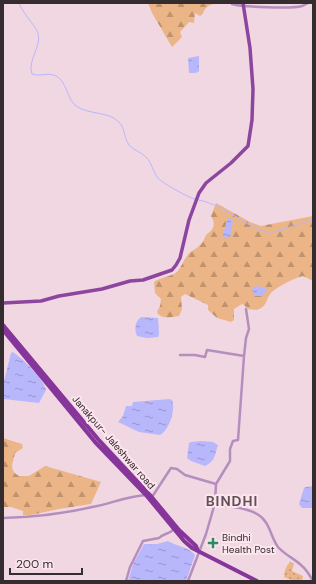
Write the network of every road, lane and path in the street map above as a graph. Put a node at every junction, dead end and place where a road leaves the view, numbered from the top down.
1 (308, 3) edge
2 (232, 4) dead end
3 (243, 4) edge
4 (3, 303) edge
5 (246, 309) dead end
6 (3, 325) edge
7 (3, 330) edge
8 (180, 355) dead end
9 (244, 356) junction
10 (216, 484) junction
11 (146, 495) junction
12 (152, 497) junction
13 (215, 503) junction
14 (3, 518) edge
15 (174, 529) junction
16 (199, 552) junction
17 (126, 581) edge
18 (188, 581) edge
19 (257, 581) edge
20 (313, 581) edge

1 - 3 street
2 - 3 street
3 - 4 main road
5 - 9 street
6 - 12 highway, Janakpur- Jaleshwar road
7 - 11 highway, Janakpur- Jaleshwar road
8 - 9 street
9 - 10 street
10 - 12 street
10 - 13 street
11 - 14 street
11 - 15 highway, Janakpur- Jaleshwar road
12 - 16 highway, Janakpur- Jaleshwar road
13 - 16 street
13 - 20 street
15 - 16 highway, Janakpur- Jaleshwar road
15 - 17 street
16 - 18 street
16 - 19 highway, Janakpur- Jaleshwar road

